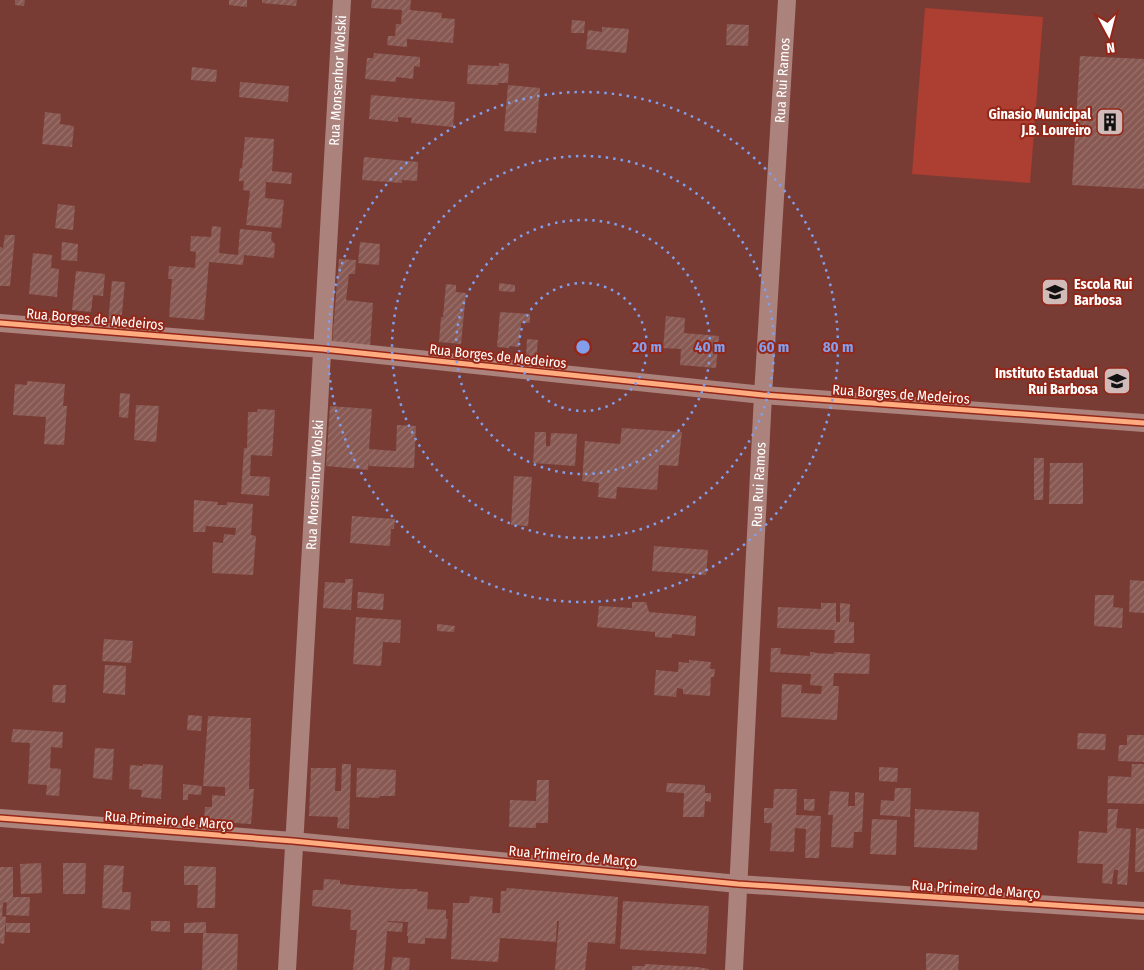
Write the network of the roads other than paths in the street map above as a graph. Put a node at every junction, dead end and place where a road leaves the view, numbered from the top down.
1 (342, 0) edge
2 (787, 0) edge
3 (0, 323) edge
4 (322, 349) junction
5 (763, 395) junction
6 (1144, 423) edge
7 (0, 818) edge
8 (294, 841) junction
9 (738, 884) junction
10 (1144, 911) edge
11 (287, 970) edge
12 (734, 970) edge

1 - 4 street, Rua Monsenhor Wolski
2 - 5 street, Rua Rui Ramos
3 - 4 street, Rua Borges de Medeiros
4 - 5 street, Rua Borges de Medeiros
4 - 8 street, Rua Monsenhor Wolski
5 - 6 street, Rua Borges de Medeiros
5 - 9 street, Rua Rui Ramos
7 - 8 street, Rua Primeiro de Março
8 - 9 street, Rua Primeiro de Março
8 - 11 street, Rua Monsenhor Wolski
9 - 10 street, Rua Primeiro de Março
9 - 12 street, Rua Rui Ramos

